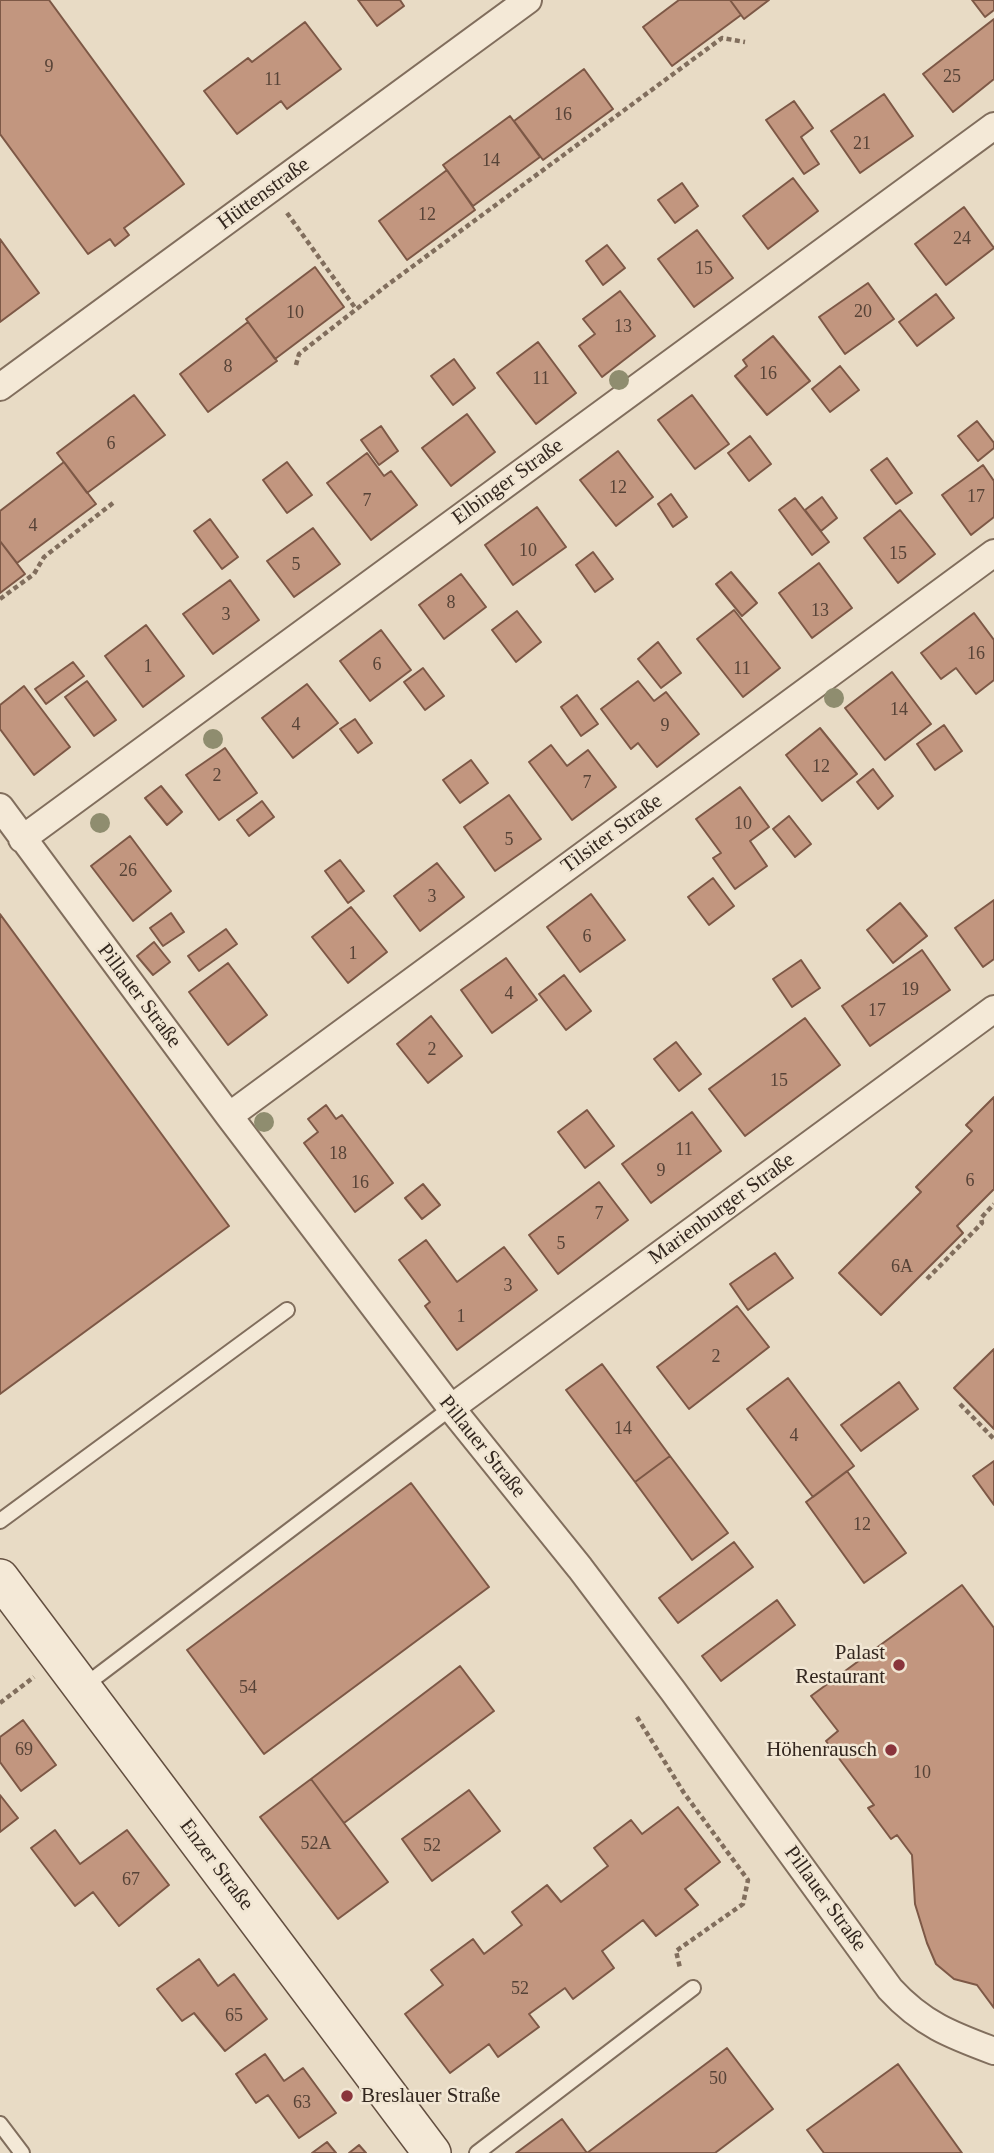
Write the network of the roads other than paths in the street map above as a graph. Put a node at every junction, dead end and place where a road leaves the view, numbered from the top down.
1 (528, 0) edge
2 (994, 126) edge
3 (0, 387) edge
4 (994, 553) edge
5 (0, 807) edge
6 (22, 839) junction
7 (994, 1009) edge
8 (229, 1116) junction
9 (287, 1310) dead end
10 (451, 1408) junction
11 (0, 1521) edge
12 (0, 1578) edge
13 (83, 1687) junction
14 (690, 1990) road end
15 (994, 2051) edge
16 (0, 2124) edge
17 (22, 2153) edge
18 (432, 2153) edge
19 (477, 2153) edge

1 - 3 street, Hüttenstraße
2 - 6 street, Elbinger Straße
4 - 8 street, Tilsiter Straße
5 - 6 street, Pillauer Straße
6 - 8 street, Pillauer Straße
7 - 10 street, Marienburger Straße
8 - 10 street, Pillauer Straße
9 - 11 lane
10 - 13 lane
10 - 15 street, Pillauer Straße
12 - 13 main road, Enzer Straße
13 - 18 main road, Enzer Straße
14 - 19 lane
16 - 17 lane

